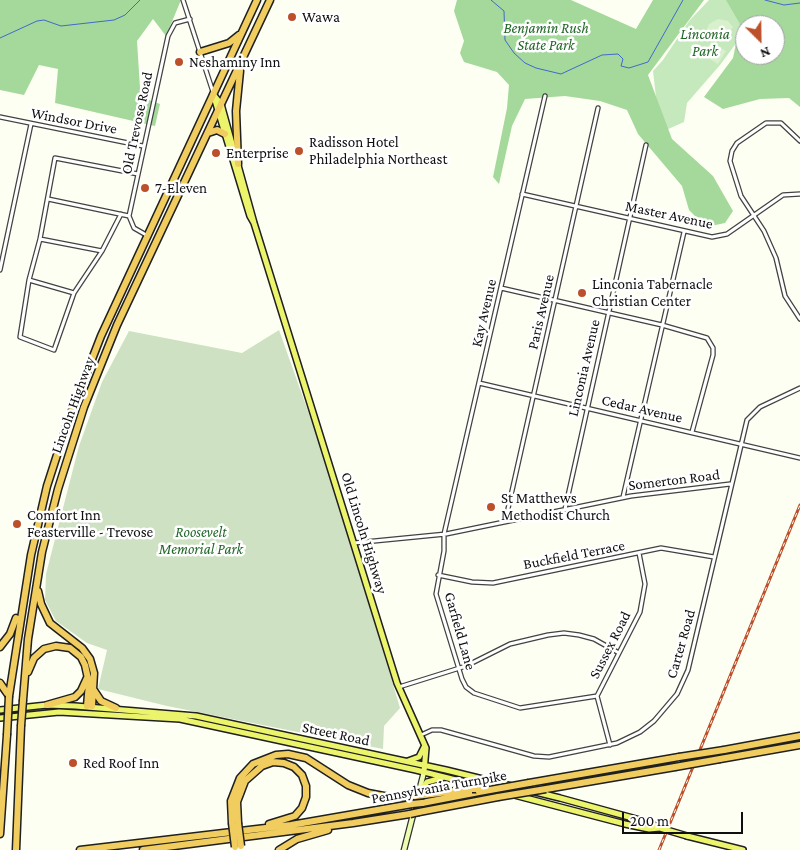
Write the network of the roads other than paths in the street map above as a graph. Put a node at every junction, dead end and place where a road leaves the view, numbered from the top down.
1 (184, 0) edge
2 (257, 0) edge
3 (270, 0) edge
4 (190, 18) junction
5 (243, 31) junction
6 (200, 52) junction
7 (241, 64) junction
8 (213, 94) junction
9 (545, 96) dead end
10 (219, 108) junction
11 (598, 108) dead end
12 (0, 117) edge
13 (31, 124) junction
14 (206, 134) junction
15 (225, 134) junction
16 (800, 141) edge
17 (646, 145) dead end
18 (143, 146) junction
19 (238, 164) junction
20 (138, 174) junction
21 (522, 194) junction
22 (800, 194) edge
23 (48, 199) junction
24 (576, 206) junction
25 (121, 214) junction
26 (754, 215) junction
27 (129, 216) junction
28 (630, 218) junction
29 (254, 223) junction
30 (684, 232) junction
31 (148, 236) junction
32 (40, 239) junction
33 (102, 251) junction
34 (0, 270) edge
35 (29, 280) junction
36 (501, 288) junction
37 (74, 293) junction
38 (554, 301) junction
39 (609, 313) junction
40 (800, 319) edge
41 (662, 325) junction
42 (479, 383) junction
43 (800, 388) edge
44 (533, 396) junction
45 (587, 408) junction
46 (640, 420) junction
47 (692, 432) junction
48 (740, 443) junction
49 (800, 458) edge
50 (730, 484) junction
51 (623, 498) junction
52 (565, 509) junction
53 (505, 522) junction
54 (444, 534) junction
55 (354, 543) junction
56 (639, 553) junction
57 (714, 557) junction
58 (438, 575) junction
59 (38, 582) junction
60 (23, 596) junction
61 (0, 648) edge
62 (619, 654) junction
63 (458, 668) junction
64 (87, 670) junction
65 (24, 682) junction
66 (0, 683) edge
67 (93, 687) junction
68 (399, 687) junction
69 (9, 696) junction
70 (597, 696) junction
71 (47, 705) junction
72 (116, 708) junction
73 (89, 709) junction
74 (0, 710) edge
75 (0, 718) edge
76 (421, 735) junction
77 (800, 736) edge
78 (424, 741) junction
79 (610, 745) junction
80 (800, 745) edge
81 (406, 762) junction
82 (425, 769) junction
83 (450, 778) junction
84 (476, 791) junction
85 (420, 794) junction
86 (235, 823) junction
87 (354, 824) junction
88 (660, 828) junction
89 (231, 832) junction
90 (0, 834) edge
91 (16, 848) edge
92 (238, 848) edge
93 (80, 850) edge
94 (143, 850) edge
95 (279, 850) edge
96 (404, 850) edge
97 (742, 850) edge

1 - 4 street, Old Lincoln Highway
2 - 5 highway, Lincoln Highway
3 - 7 highway, Lincoln Highway
4 - 6 street, Old Lincoln Highway
4 - 18 street, Old Trevose Road
5 - 6 highway
5 - 8 highway, Lincoln Highway
6 - 8 street, Old Lincoln Highway
7 - 10 highway, Lincoln Highway
7 - 19 highway
8 - 10 main road, Old Lincoln Highway
8 - 31 highway, Lincoln Highway
9 - 21 street, Kay Avenue
10 - 14 highway, Lincoln Highway
10 - 15 main road, Old Lincoln Highway
10 - 19 main road, Old Lincoln Highway
11 - 24 street, Paris Avenue
12 - 13 street, Windsor Drive
13 - 18 street, Windsor Drive
13 - 34 street
14 - 15 highway
14 - 59 highway, Lincoln Highway
15 - 29 main road, Old Lincoln Highway
16 - 26 street
17 - 28 street, Linconia Avenue
18 - 20 street, Old Trevose Road
19 - 29 main road, Old Lincoln Highway
20 - 23 street
20 - 27 street, Old Trevose Road
21 - 24 street, Master Avenue
21 - 36 street, Kay Avenue
22 - 26 street, Master Avenue
23 - 25 street
23 - 32 street
24 - 28 street, Master Avenue
24 - 38 street, Paris Avenue
25 - 27 street
25 - 33 street
26 - 30 street, Master Avenue
26 - 40 street
27 - 31 street
28 - 30 street, Master Avenue
28 - 39 street, Linconia Avenue
29 - 55 main road, Old Lincoln Highway
30 - 41 street
31 - 60 highway, Lincoln Highway
32 - 33 street
32 - 35 street
33 - 37 street
35 - 37 street
35 - 37 street
36 - 38 street
36 - 42 street, Kay Avenue
38 - 39 street
38 - 44 street, Paris Avenue
39 - 41 street
39 - 45 street, Linconia Avenue
41 - 46 street
41 - 47 street
42 - 44 street, Cedar Avenue
42 - 54 street, Kay Avenue
43 - 48 street, Carter Road
44 - 45 street, Cedar Avenue
44 - 53 street, Paris Avenue
45 - 46 street, Cedar Avenue
45 - 52 street, Linconia Avenue
46 - 47 street, Cedar Avenue
46 - 51 street
47 - 48 street, Cedar Avenue
48 - 49 street, Cedar Avenue
48 - 50 street, Carter Road
50 - 51 street, Somerton Road
50 - 57 street, Carter Road
51 - 52 street, Somerton Road
52 - 53 street, Somerton Road
53 - 54 street, Somerton Road
54 - 55 street, Somerton Road
54 - 58 street, Garfield Lane
55 - 68 main road, Old Lincoln Highway
56 - 57 street, Buckfield Terrace
56 - 58 street, Buckfield Terrace
56 - 62 street, Sussex Road
57 - 79 street, Carter Road
58 - 63 street, Garfield Lane
59 - 65 highway, Lincoln Highway
59 - 67 highway
60 - 61 highway
60 - 69 highway, Lincoln Highway
62 - 63 street
62 - 70 street, Sussex Road
63 - 68 street
63 - 70 street, Garfield Lane
64 - 65 highway
64 - 71 highway
64 - 73 highway
65 - 91 highway, Lincoln Highway, bridge
66 - 69 highway
67 - 72 highway
67 - 73 highway
68 - 76 main road, Old Lincoln Highway
69 - 90 highway, Lincoln Highway, bridge
70 - 79 street, Sussex Road
71 - 73 main road, Street Road
71 - 74 main road, Street Road
72 - 73 main road, Street Road
72 - 81 main road, Street Road
73 - 75 main road, Street Road
73 - 82 main road, Street Road
76 - 78 main road, Old Lincoln Highway
76 - 79 street, Carter Road
77 - 84 highway, Pennsylvania Turnpike, bridge
78 - 81 main road
78 - 82 main road, Old Lincoln Highway
80 - 87 highway, Pennsylvania Turnpike, bridge
81 - 82 main road, Street Road
82 - 83 main road, Street Road
82 - 85 main road, Old Lincoln Highway
82 - 88 main road, Street Road
83 - 85 main road
83 - 88 main road, Street Road
84 - 85 highway
84 - 89 highway, Pennsylvania Turnpike, bridge
85 - 86 highway
85 - 96 main road, Old Lincoln Highway
86 - 89 highway
86 - 92 highway, bridge
87 - 94 highway, Pennsylvania Turnpike
87 - 95 highway
88 - 97 main road, Street Road, bridge
89 - 93 highway, Pennsylvania Turnpike

